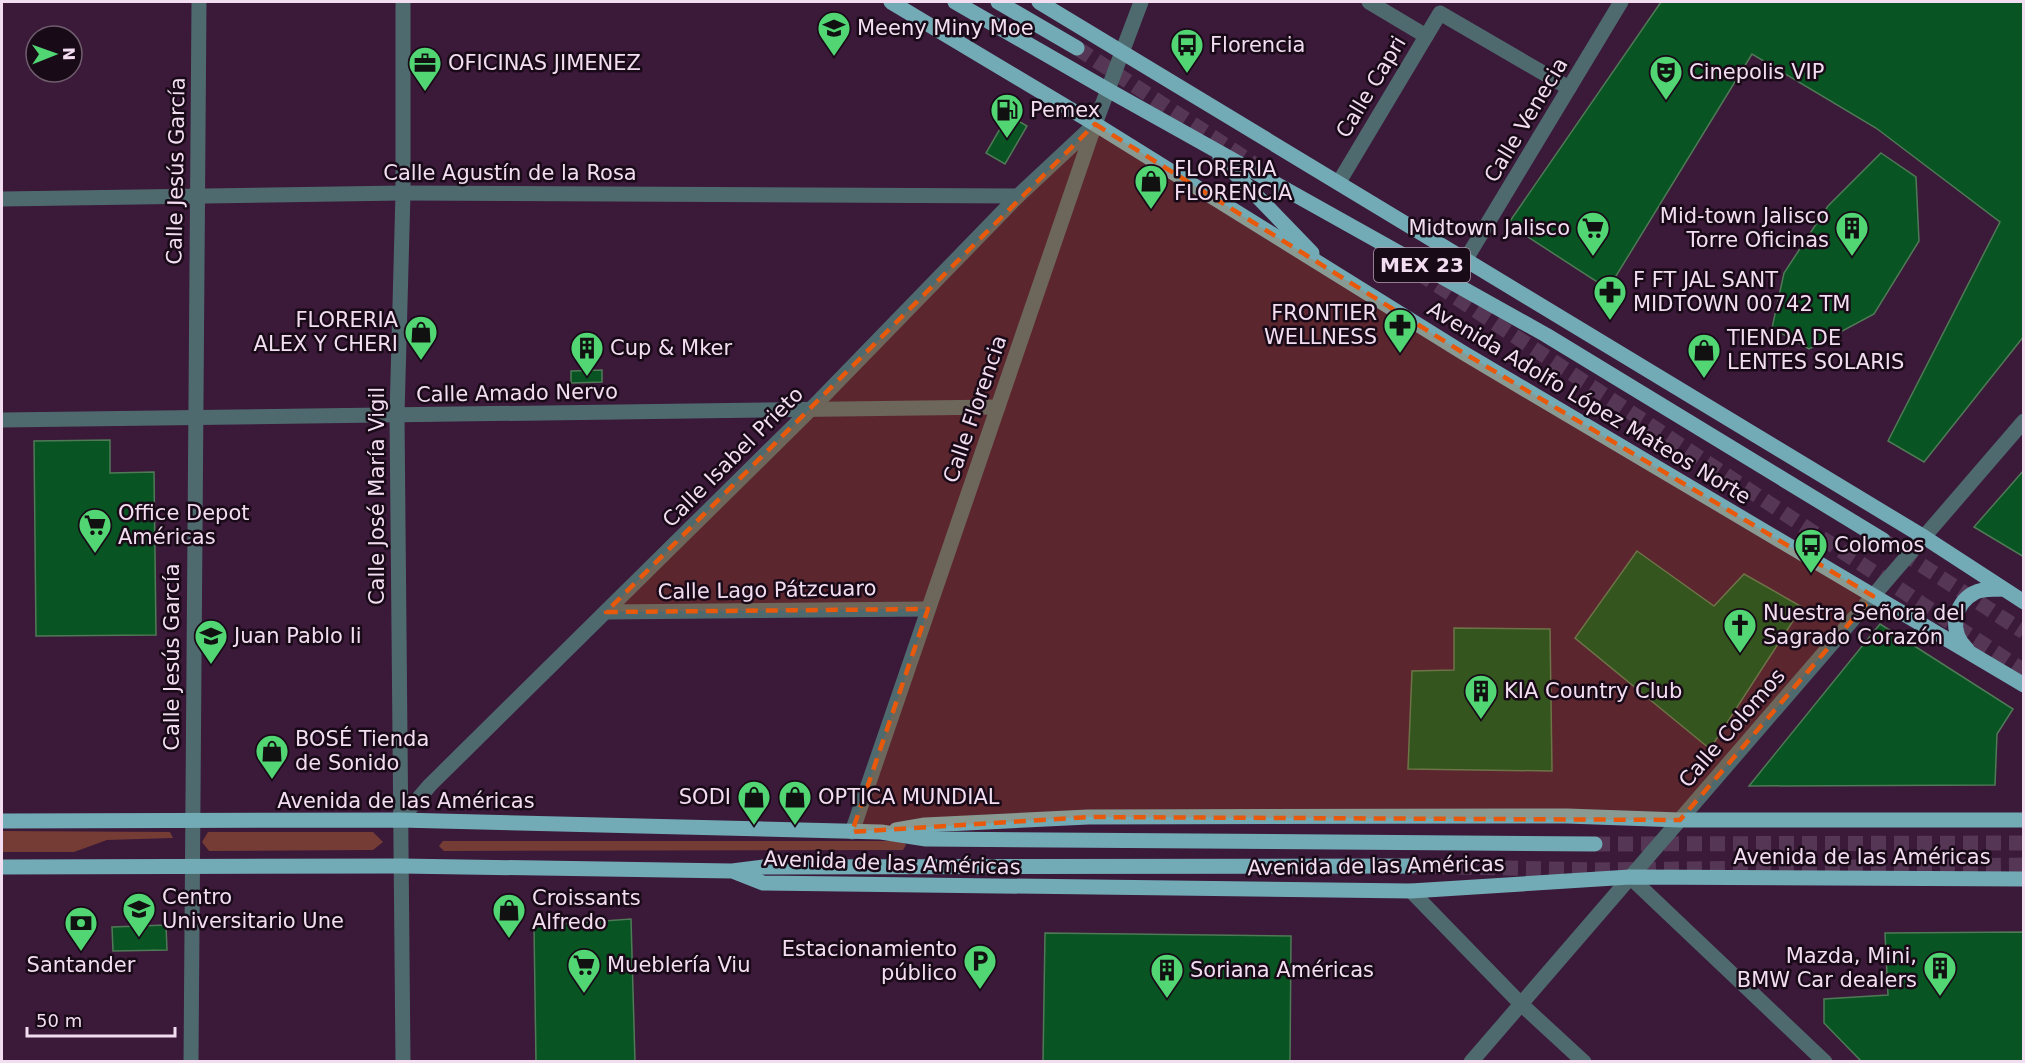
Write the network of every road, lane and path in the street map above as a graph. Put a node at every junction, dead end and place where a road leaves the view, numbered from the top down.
1 (199, 2) edge
2 (403, 2) edge
3 (891, 2) edge
4 (955, 2) edge
5 (998, 2) edge
6 (1039, 2) edge
7 (1141, 2) edge
8 (1369, 2) edge
9 (1621, 2) edge
10 (1426, 36) junction
11 (1077, 48) tunnel mouth
12 (1123, 52) junction
13 (1569, 88) junction
14 (1108, 90) junction
15 (1095, 124) junction
16 (1208, 146) junction
17 (1339, 182) junction
18 (403, 193) junction
19 (197, 194) junction
20 (1018, 196) junction
21 (2, 199) edge
22 (1466, 259) junction
23 (1330, 271) junction
24 (998, 407) junction
25 (810, 410) junction
26 (397, 416) junction
27 (195, 418) junction
28 (2, 420) edge
29 (2024, 422) edge
30 (1924, 537) junction
31 (1883, 540) tunnel mouth
32 (2002, 590) junction
33 (1873, 596) junction
34 (2024, 602) edge
35 (928, 609) junction
36 (606, 612) junction
37 (1970, 652) junction
38 (2024, 685) edge
39 (400, 820) junction
40 (1680, 820) junction
41 (2024, 820) edge
42 (2, 821) edge
43 (192, 822) junction
44 (852, 832) junction
45 (881, 832) junction
46 (1595, 844) tunnel mouth
47 (191, 866) junction
48 (401, 866) junction
49 (1411, 866) tunnel mouth
50 (2, 867) edge
51 (732, 871) junction
52 (1630, 877) junction
53 (2024, 879) edge
54 (1411, 891) junction
55 (1521, 1004) junction
56 (191, 1062) edge
57 (403, 1062) edge
58 (1471, 1062) edge
59 (1584, 1062) edge
60 (1825, 1062) edge

1 - 19 street, Calle Jesús García
2 - 18 street, Calle José María Vigil
3 - 15 main road, Avenida Adolfo López Mateos Norte
4 - 14 main road, Avenida Adolfo López Mateos Norte / MEX 23
5 - 11 main road
6 - 12 main road
7 - 12 street, Calle Florencia
8 - 10 street
9 - 13 street, Calle Venecia
10 - 13 street, Calle Capri
10 - 17 street, Calle Capri
12 - 14 street, Calle Florencia
12 - 17 main road
13 - 22 street, Calle Venecia
14 - 15 street, Calle Florencia
14 - 16 main road, Avenida Adolfo López Mateos Norte / MEX 23
15 - 20 street, Calle Isabel Prieto
15 - 23 main road, Avenida Adolfo López Mateos Norte
15 - 24 street, Calle Florencia
16 - 23 main road
16 - 31 main road, Avenida Adolfo López Mateos Norte / MEX 23
17 - 22 main road
18 - 19 street, Calle Agustín de la Rosa
18 - 20 street, Calle Agustín de la Rosa
18 - 26 street, Calle José María Vigil
19 - 21 street, Calle Agustín de la Rosa
19 - 27 street, Calle Jesús García
20 - 25 street, Calle Isabel Prieto
22 - 30 main road
23 - 33 main road, Avenida Adolfo López Mateos Norte
24 - 25 street, Calle Amado Nervo
24 - 35 street, Calle Florencia
25 - 26 street, Calle Amado Nervo
25 - 36 street, Calle Isabel Prieto
26 - 27 street, Calle Amado Nervo
26 - 39 street, Calle José María Vigil
27 - 28 street, Calle Amado Nervo
27 - 43 street, Calle Jesús García
29 - 30 street, Calle Colomos
30 - 32 main road
30 - 33 street, Calle Colomos
32 - 34 main road
32 - 37 main road
33 - 37 main road, Avenida Adolfo López Mateos Norte
33 - 40 street, Calle Colomos
35 - 36 street, Calle Lago Pátzcuaro
35 - 44 street, Calle Florencia
36 - 39 street, Calle Isabel Prieto
37 - 38 main road, Avenida Adolfo López Mateos Norte
39 - 43 main road, Avenida de las Américas
39 - 44 main road, Avenida de las Américas
39 - 48 street, Calle José María Vigil
40 - 41 main road, Avenida de las Américas
40 - 45 main road, Avenida de las Américas
40 - 52 street, Calle Colomos
42 - 43 main road, Avenida de las Américas
43 - 47 street, Calle Jesús García
44 - 45 main road, Avenida de las Américas
45 - 46 main road, Avenida de las Américas
47 - 48 main road, Avenida de las Américas
47 - 50 main road, Avenida de las Américas
47 - 56 street, Calle Jesús García
48 - 51 main road, Avenida de las Américas
48 - 57 street, Calle José María Vigil
49 - 51 main road, Avenida de las Américas
51 - 54 main road, Avenida de las Américas
52 - 53 main road, Avenida de las Américas
52 - 54 main road, Avenida de las Américas
52 - 55 street, Calle Colomos
52 - 60 street
54 - 55 street
55 - 58 street, Calle Colomos
55 - 59 street

